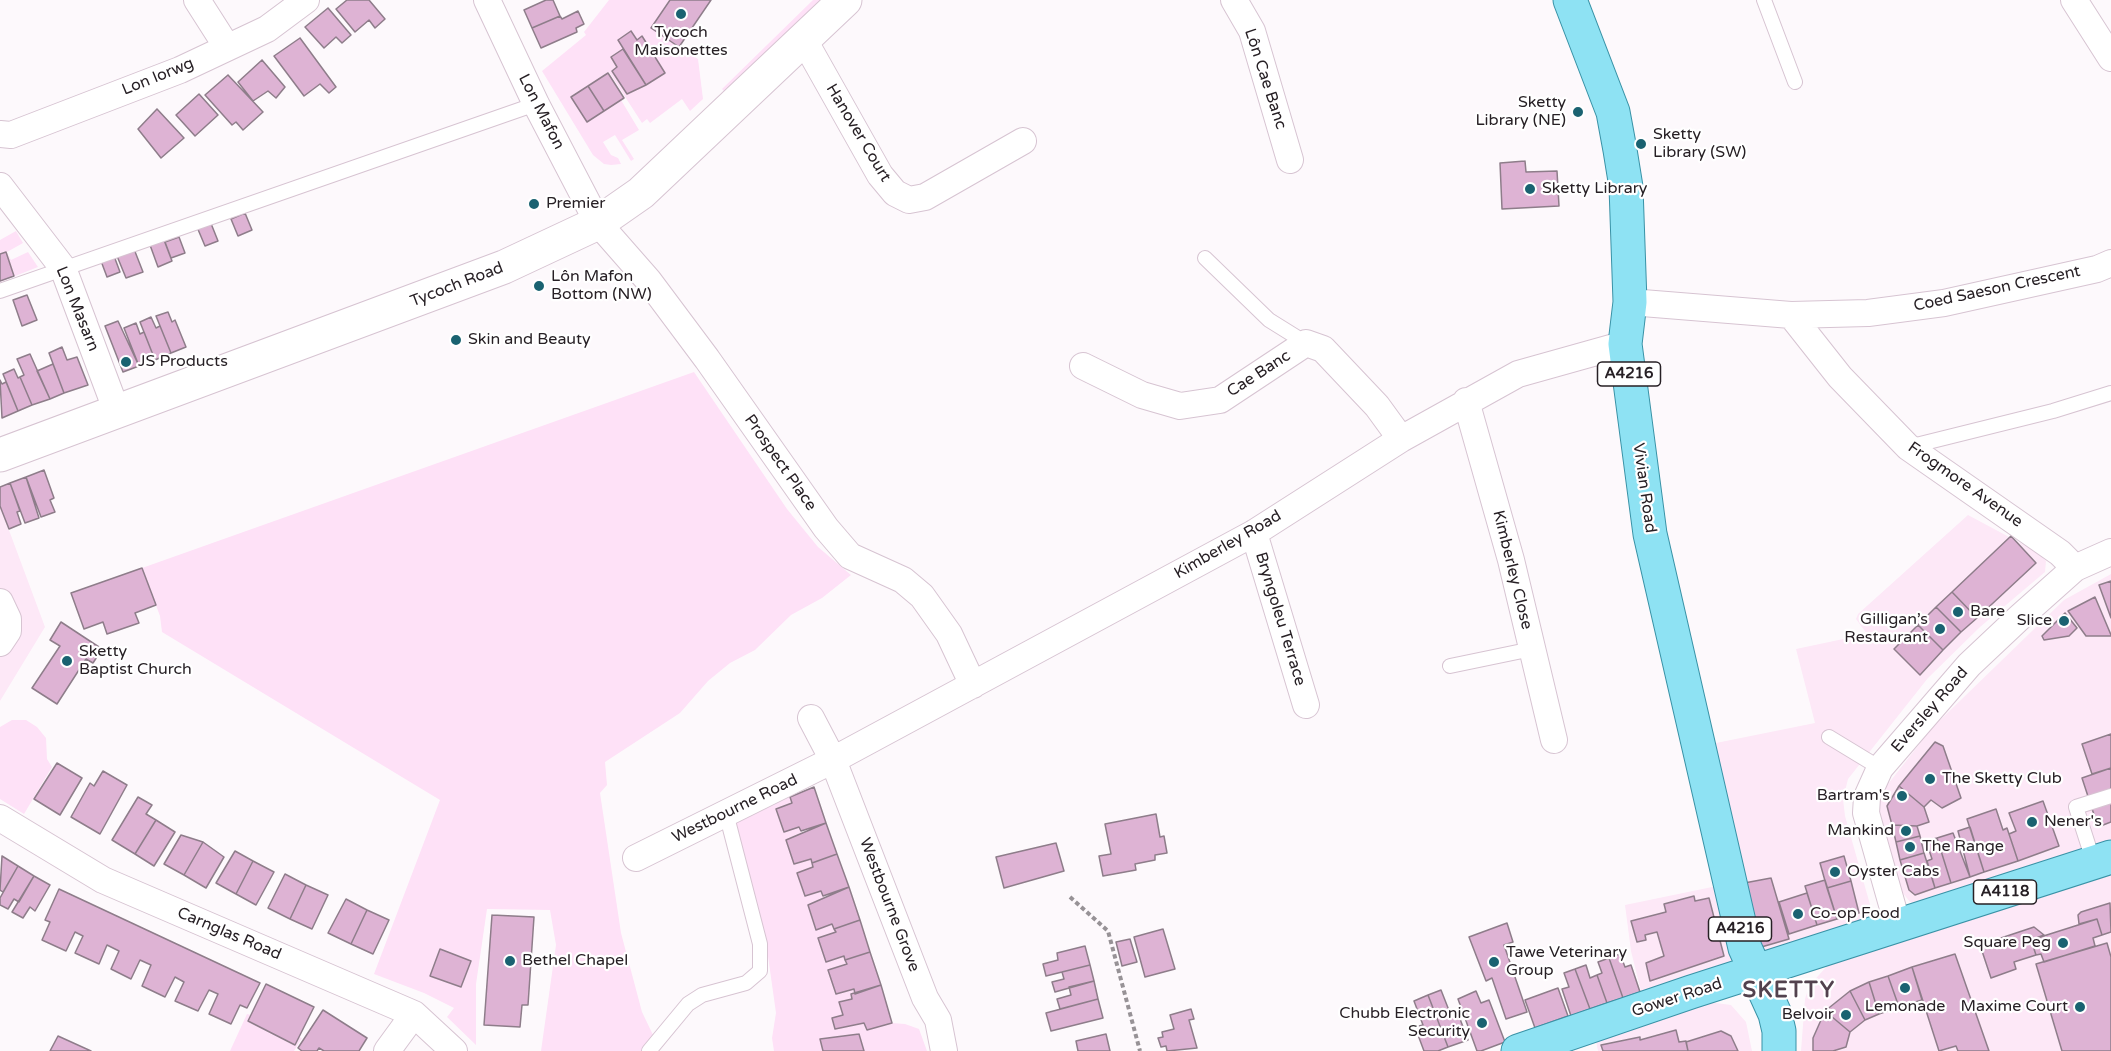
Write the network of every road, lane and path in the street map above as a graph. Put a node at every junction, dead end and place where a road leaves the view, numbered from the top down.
1 (197, 0) edge
2 (306, 0) edge
3 (487, 0) edge
4 (845, 0) edge
5 (1234, 0) edge
6 (1570, 0) edge
7 (1764, 0) edge
8 (2074, 0) edge
9 (804, 40) junction
10 (227, 47) junction
11 (2108, 48) edge
12 (1795, 82) dead end
13 (536, 104) junction
14 (0, 134) edge
15 (1023, 141) dead end
16 (1290, 160) dead end
17 (0, 186) edge
18 (598, 223) junction
19 (1205, 258) dead end
20 (2111, 262) edge
21 (63, 268) junction
22 (0, 291) edge
23 (1630, 302) junction
24 (1791, 315) junction
25 (1306, 344) junction
26 (1625, 344) junction
27 (1083, 366) dead end
28 (2111, 393) edge
29 (1466, 401) junction
30 (117, 412) junction
31 (1401, 439) junction
32 (1908, 447) junction
33 (0, 455) edge
34 (1254, 533) junction
35 (2111, 552) edge
36 (2075, 568) junction
37 (0, 602) edge
38 (0, 643) edge
39 (1532, 649) junction
40 (1450, 666) dead end
41 (973, 685) junction
42 (1306, 705) dead end
43 (811, 718) dead end
44 (1829, 737) dead end
45 (1554, 740) dead end
46 (834, 760) junction
47 (1880, 768) junction
48 (2111, 796) edge
49 (726, 813) junction
50 (0, 818) edge
51 (636, 858) dead end
52 (2102, 860) edge
53 (1070, 897) dead end
54 (1898, 926) junction
55 (1756, 973) junction
56 (414, 1014) junction
57 (387, 1051) edge
58 (454, 1051) edge
59 (649, 1051) edge
60 (944, 1051) edge
61 (1140, 1051) edge
62 (1518, 1051) edge
63 (1779, 1051) edge

1 - 10 street
2 - 10 street, Lon Iorwg
3 - 13 street, Lon Mafon
4 - 9 street, Tycoch Road
5 - 16 street, Lôn Cae Banc
6 - 23 main road, Vivian Road / A4216
7 - 12 lane
8 - 11 street
9 - 15 street, Hanover Court
9 - 18 street, Tycoch Road
10 - 14 street, Lon Iorwg
13 - 18 street, Lon Mafon
13 - 21 lane
17 - 21 street, Lon Masarn
18 - 30 street, Tycoch Road
18 - 41 street, Prospect Place
19 - 25 lane
20 - 24 street, Coed Saeson Crescent
21 - 22 lane
21 - 30 street, Lon Masarn
23 - 24 street, Coed Saeson Crescent
23 - 26 main road, Vivian Road / A4216
24 - 32 street, Frogmore Avenue
25 - 27 street, Cae Banc
25 - 31 street, Cae Banc
26 - 29 street, Kimberley Road
26 - 55 main road, Vivian Road / A4216
28 - 32 lane
29 - 31 street, Kimberley Road
29 - 39 street, Kimberley Close
30 - 33 street, Tycoch Road
31 - 34 street, Kimberley Road
32 - 36 street, Frogmore Avenue
34 - 41 street, Kimberley Road
34 - 42 street, Bryngoleu Terrace
35 - 36 street, Eversley Road
36 - 47 street, Eversley Road
37 - 38 street
39 - 40 lane
39 - 45 street, Kimberley Close
41 - 46 street, Kimberley Road
43 - 46 street, Westbourne Grove
44 - 47 lane
46 - 49 street, Westbourne Road
46 - 60 street, Westbourne Grove
47 - 54 street, Eversley Road
48 - 52 lane
49 - 51 street, Westbourne Road
49 - 59 lane
50 - 56 street, Carnglas Road
52 - 54 main road, Gower Road / A4118
53 - 61 path
54 - 55 main road, Gower Road / A4118
55 - 62 main road, Gower Road / A4118
55 - 63 main road, A4216
56 - 57 street
56 - 58 street, Carnglas Road

